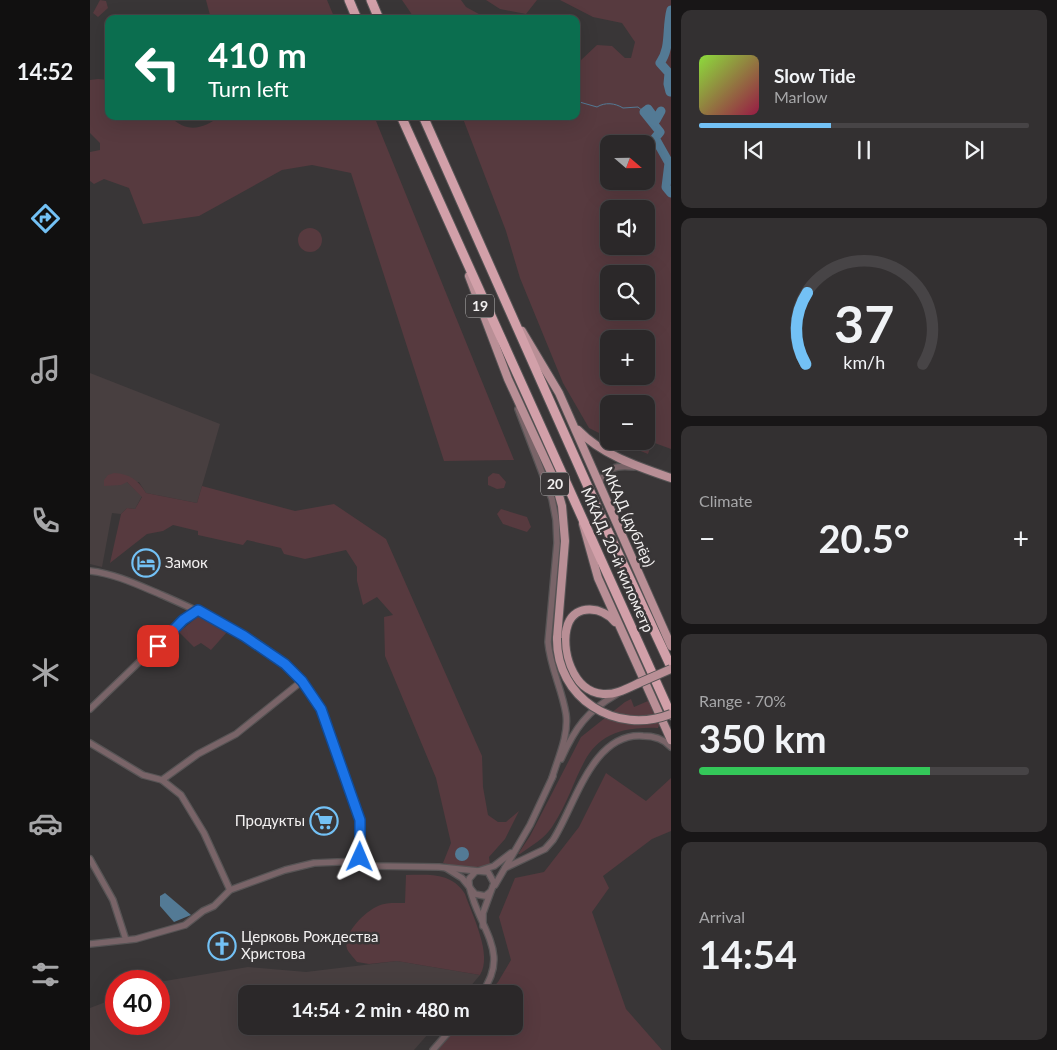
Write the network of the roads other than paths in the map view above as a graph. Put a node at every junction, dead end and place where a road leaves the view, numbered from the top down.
1 (349, 0) edge
2 (371, 0) edge
3 (355, 15) edge
4 (377, 15) edge
5 (403, 120) edge
6 (425, 120) edge
7 (453, 233) junction
8 (516, 322) junction
9 (508, 379) junction
10 (574, 426) junction
11 (642, 468) junction
12 (671, 478) edge
13 (599, 485) junction
14 (581, 515) junction
15 (90, 571) edge
16 (198, 610) junction
17 (622, 632) junction
18 (671, 646) edge
19 (671, 668) edge
20 (302, 681) junction
21 (623, 691) junction
22 (90, 709) edge
23 (671, 714) edge
24 (671, 740) edge
25 (90, 743) edge
26 (671, 747) edge
27 (552, 778) junction
28 (162, 780) junction
29 (521, 842) junction
30 (90, 859) edge
31 (361, 861) junction
32 (444, 867) junction
33 (504, 869) junction
34 (482, 870) junction
35 (470, 889) junction
36 (492, 890) junction
37 (228, 892) junction
38 (483, 926) junction
39 (126, 940) junction
40 (90, 944) edge
41 (487, 985) edge
42 (446, 1035) edge
43 (433, 1050) edge

1 - 3 highway
2 - 4 highway
5 - 7 highway, МКАД, 20-й километр
6 - 8 highway, МКАД, 20-й километр
7 - 9 main road, 19
7 - 14 highway, МКАД, 20-й километр
8 - 10 main road, МКАД (дублёр)
8 - 19 highway, МКАД, 20-й километр
9 - 23 main road, 20, bridge
9 - 27 street, 19
10 - 11 main road
10 - 13 main road, МКАД (дублёр)
11 - 12 main road
11 - 13 street
13 - 18 main road, МКАД (дублёр)
14 - 17 main road
14 - 23 highway, МКАД, 20-й километр
15 - 16 street
16 - 20 street
16 - 22 street
17 - 21 main road
17 - 24 main road
19 - 21 main road, bridge
20 - 28 street
20 - 31 street
21 - 27 street
25 - 28 street
26 - 33 street
27 - 29 street
28 - 37 street
29 - 33 street
29 - 34 street
30 - 39 street
31 - 32 street
31 - 37 street
32 - 34 street
32 - 35 street
33 - 36 street
34 - 35 street
34 - 36 street
35 - 36 street
35 - 38 street
36 - 38 street
37 - 39 street
38 - 41 street
39 - 40 street
42 - 43 street

